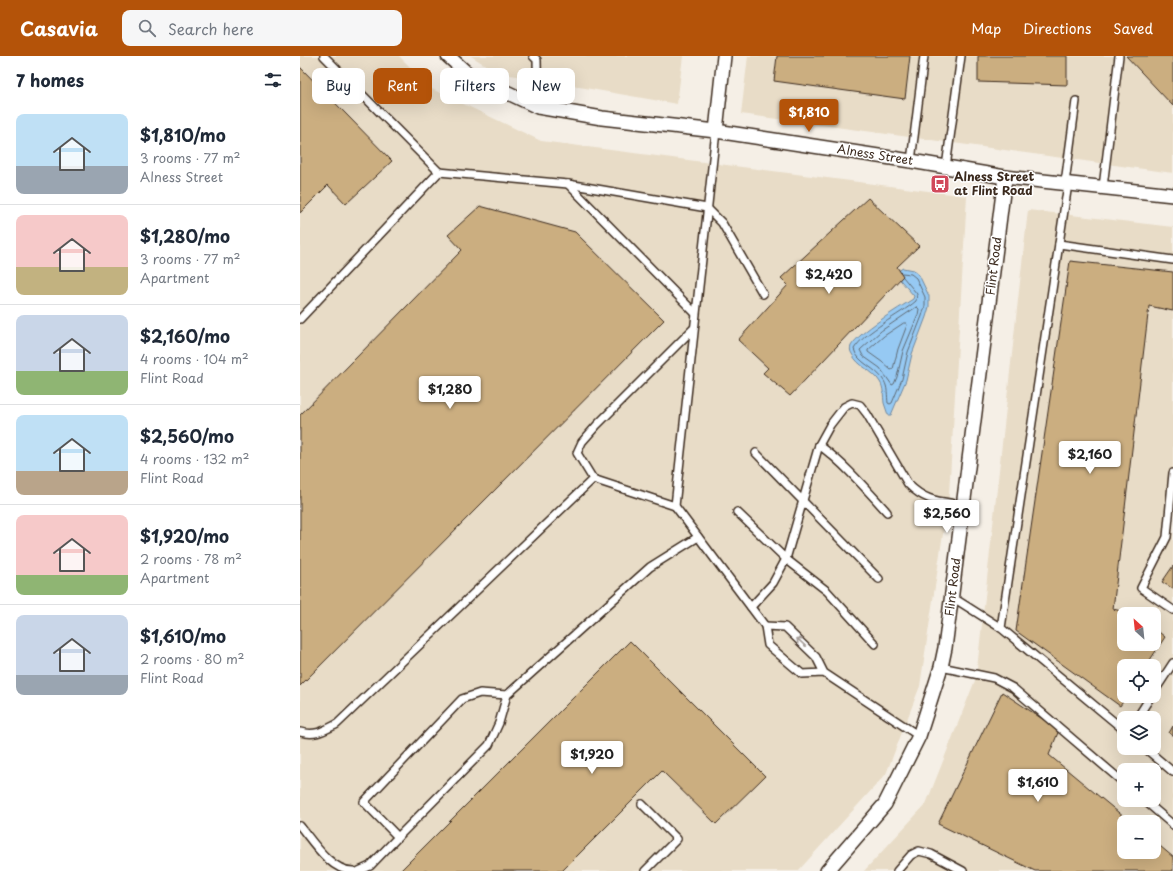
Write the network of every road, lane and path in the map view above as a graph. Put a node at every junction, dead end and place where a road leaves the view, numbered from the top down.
1 (324, 56) edge
2 (448, 56) edge
3 (533, 56) edge
4 (724, 56) edge
5 (924, 56) edge
6 (961, 56) edge
7 (1120, 56) edge
8 (1076, 101) dead end
9 (538, 107) junction
10 (716, 131) junction
11 (911, 161) junction
12 (946, 167) junction
13 (439, 172) junction
14 (1005, 177) junction
15 (568, 184) junction
16 (1067, 184) junction
17 (1102, 187) junction
18 (1173, 195) edge
19 (707, 208) junction
20 (1059, 244) junction
21 (1173, 260) edge
22 (763, 294) dead end
23 (695, 313) junction
24 (300, 319) edge
25 (693, 329) junction
26 (819, 446) junction
27 (756, 453) dead end
28 (1173, 473) edge
29 (593, 479) junction
30 (802, 502) junction
31 (963, 505) junction
32 (674, 506) junction
33 (737, 512) dead end
34 (887, 512) dead end
35 (698, 537) junction
36 (786, 559) junction
37 (879, 579) dead end
38 (952, 597) junction
39 (751, 607) junction
40 (1173, 610) edge
41 (765, 626) junction
42 (1000, 628) junction
43 (875, 644) dead end
44 (1173, 663) edge
45 (941, 667) junction
46 (824, 673) junction
47 (1161, 681) edge
48 (508, 695) junction
49 (1117, 724) edge
50 (300, 732) edge
51 (919, 736) junction
52 (1153, 755) edge
53 (1173, 772) edge
54 (1117, 777) edge
55 (642, 804) dead end
56 (1152, 807) edge
57 (1173, 825) edge
58 (300, 826) edge
59 (398, 837) junction
60 (353, 871) edge
61 (359, 871) edge
62 (645, 871) edge
63 (826, 871) edge
64 (897, 871) edge
65 (963, 871) edge

1 - 13 lane
2 - 9 street, Alness Street
3 - 9 lane
4 - 10 street
5 - 11 lane
6 - 12 lane
7 - 17 lane
8 - 16 lane
9 - 10 street, Alness Street
10 - 11 street, Alness Street
10 - 19 lane
11 - 12 street, Alness Street
12 - 14 street, Alness Street
13 - 15 lane
13 - 24 lane
14 - 16 street, Alness Street
14 - 31 street, Flint Road
15 - 19 lane
15 - 23 lane
16 - 17 street, Alness Street
16 - 20 lane
17 - 18 street, Alness Street
19 - 22 lane
19 - 23 lane
20 - 21 lane
20 - 42 lane
23 - 25 lane
25 - 29 lane
25 - 32 lane
26 - 30 lane
26 - 31 lane
26 - 34 lane
27 - 30 lane
28 - 40 lane
29 - 32 lane
29 - 50 lane
30 - 36 lane
30 - 37 lane
31 - 38 street, Flint Road
32 - 35 lane
33 - 36 lane
35 - 39 lane
35 - 48 lane
36 - 39 lane
36 - 43 lane
38 - 42 lane
38 - 45 street, Flint Road
39 - 41 lane
46 -> 41 lane
41 - 46 lane
42 - 49 lane
44 - 47 lane
45 - 51 street, Flint Road
45 - 54 lane
46 - 51 lane
48 - 59 lane
48 - 59 lane
51 - 63 street, Flint Road
52 - 53 lane
55 - 62 lane
56 - 57 lane
58 - 60 lane
59 - 61 lane
64 - 65 lane

